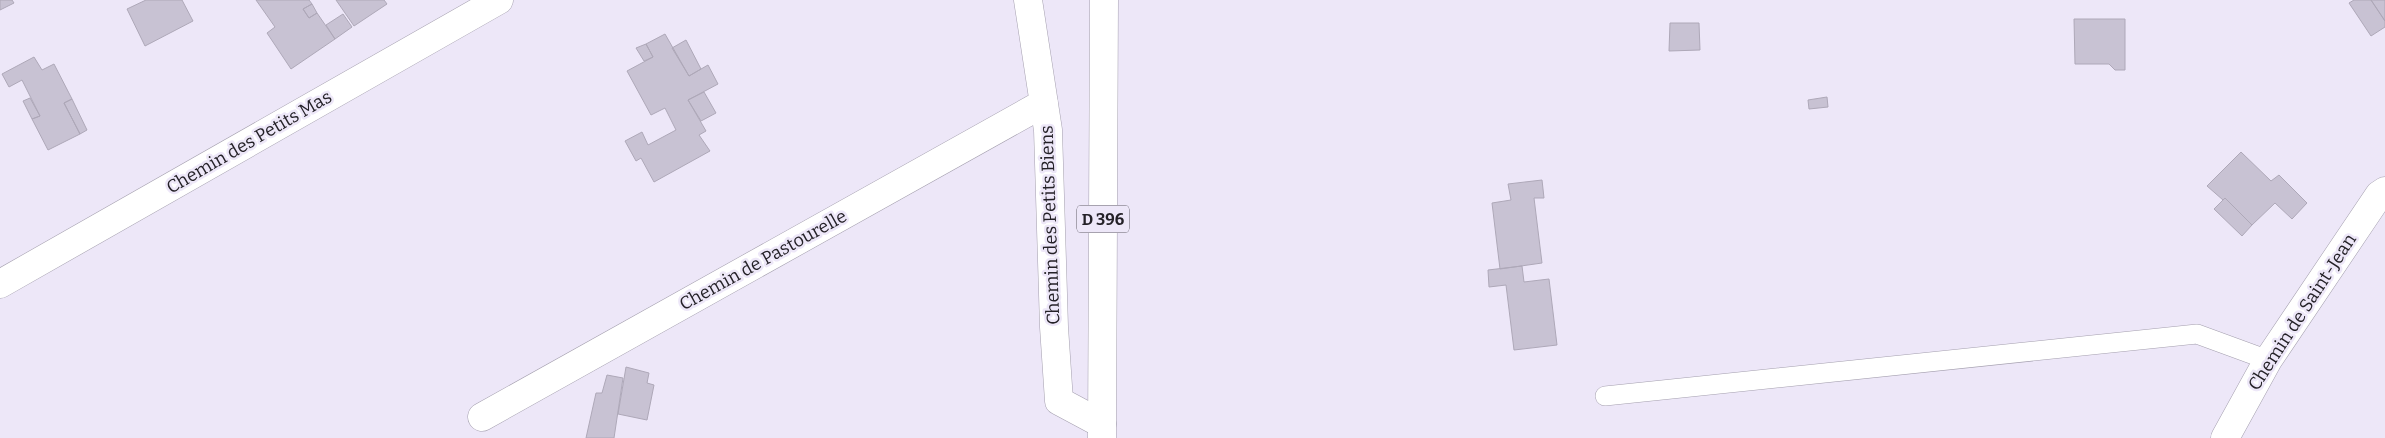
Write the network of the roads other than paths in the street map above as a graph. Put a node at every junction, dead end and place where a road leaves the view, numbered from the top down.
1 (499, 0) edge
2 (1028, 0) edge
3 (1104, 0) edge
4 (1044, 104) junction
5 (2385, 191) edge
6 (0, 284) edge
7 (2268, 360) junction
8 (1605, 396) dead end
9 (482, 417) dead end
10 (1102, 431) edge
11 (2225, 438) edge

1 - 6 street, Chemin des Petits Mas
2 - 4 street, Chemin des Petits Biens
3 - 10 street, D 396
4 - 9 street, Chemin de Pastourelle
4 - 10 street, Chemin des Petits Biens
5 - 7 street, Chemin de Saint-Jean
7 - 8 lane
7 - 11 street, Chemin de Saint-Jean

